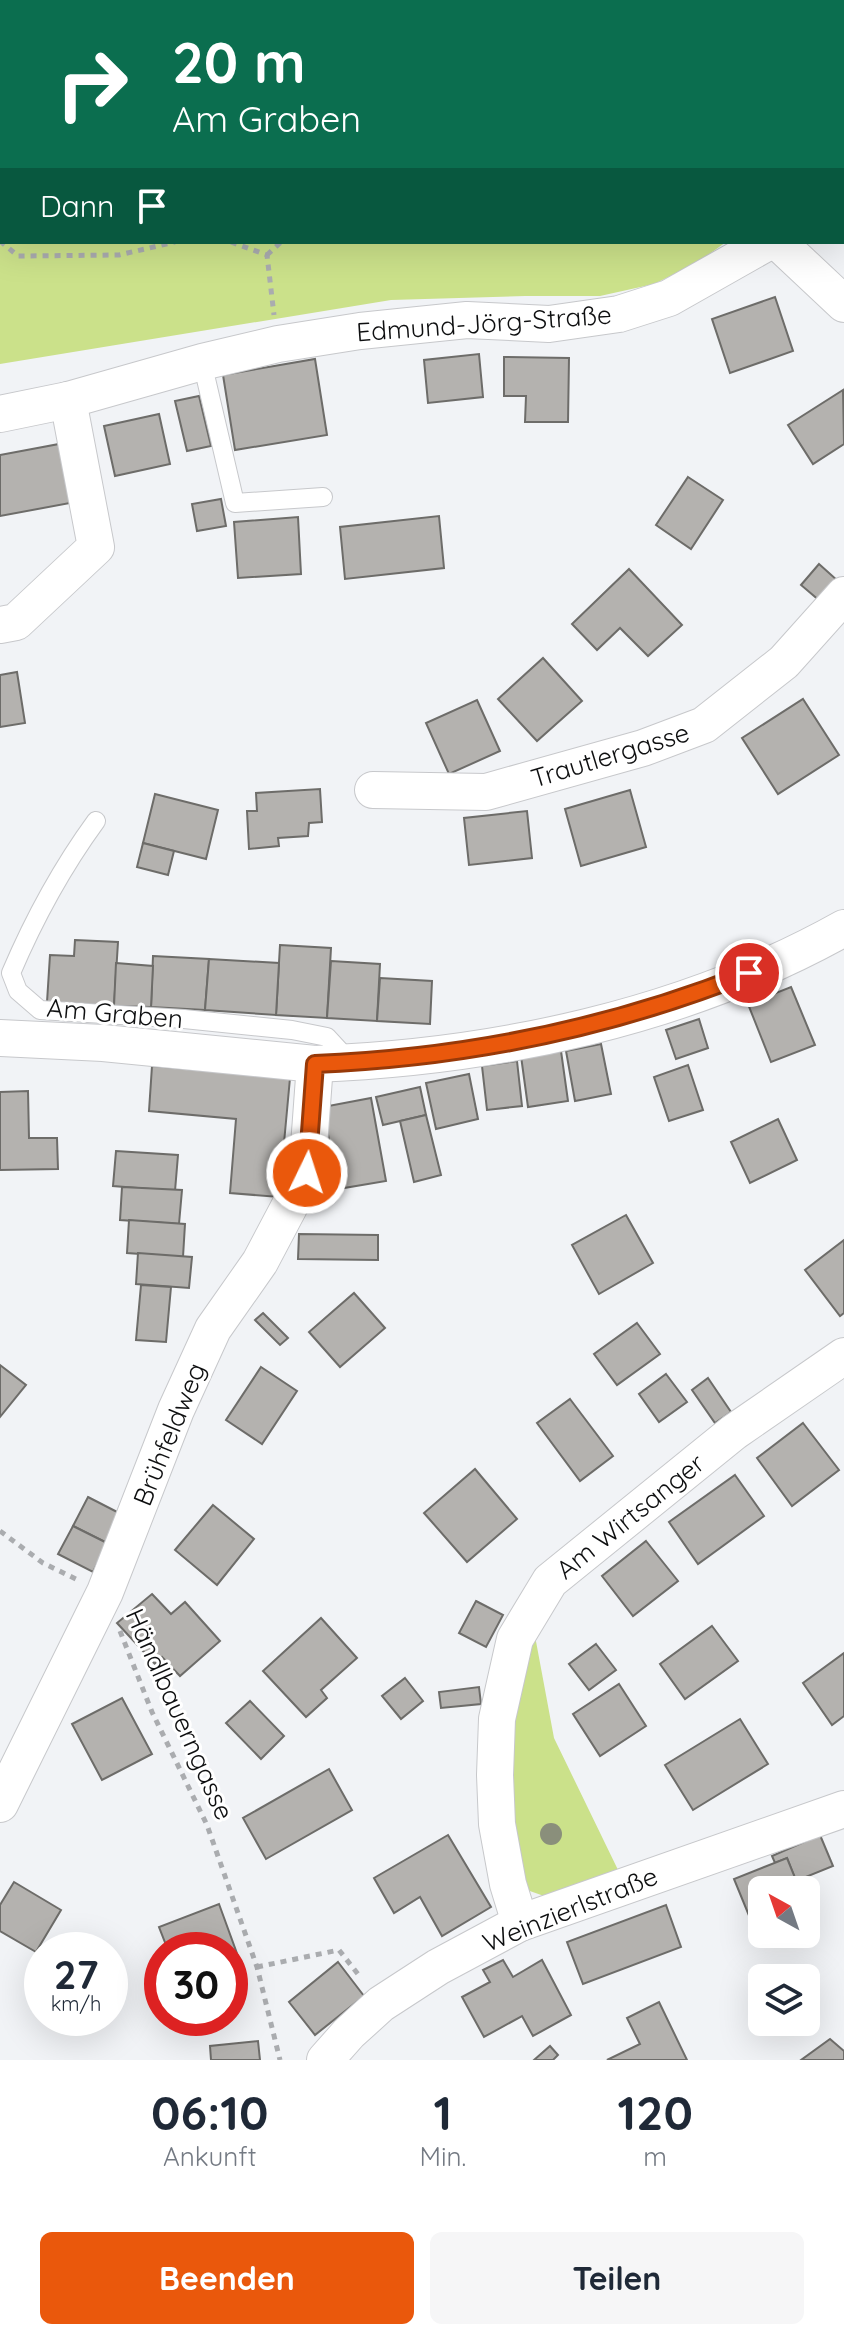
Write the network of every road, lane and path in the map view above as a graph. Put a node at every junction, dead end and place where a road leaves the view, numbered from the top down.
1 (4, 244) edge
2 (166, 244) edge
3 (237, 244) edge
4 (279, 244) edge
5 (764, 244) edge
6 (780, 244) edge
7 (267, 255) junction
8 (844, 304) edge
9 (278, 344) junction
10 (202, 362) junction
11 (68, 400) junction
12 (0, 414) edge
13 (323, 497) dead end
14 (844, 595) edge
15 (0, 625) edge
16 (373, 790) dead end
17 (96, 821) dead end
18 (844, 928) edge
19 (0, 1038) edge
20 (333, 1063) junction
21 (844, 1356) edge
22 (0, 1531) edge
23 (105, 1592) junction
24 (0, 1804) edge
25 (844, 1809) edge
26 (520, 1923) junction
27 (257, 1967) junction
28 (381, 2004) junction
29 (280, 2060) edge
30 (325, 2060) edge

1 - 2 path
3 - 7 path
4 - 7 path
5 - 9 street, Edmund-Jörg-Straße
6 - 8 street
7 - 9 path
9 - 10 street, Edmund-Jörg-Straße
10 - 11 street, Edmund-Jörg-Straße
10 - 13 lane
11 - 12 street, Edmund-Jörg-Straße
11 - 15 street
14 - 16 street, Trautlergasse
17 - 20 lane, Am Graben
18 - 20 street, Am Graben
19 - 20 street, Am Graben
20 - 23 street, Brühfeldweg
21 - 26 street, Am Wirtsanger
22 - 23 path, Händlbauerngasse
23 - 24 street, Brühfeldweg
23 - 27 path, Händlbauerngasse
25 - 26 street, Weinzierlstraße
26 - 28 street, Weinzierlstraße
27 - 28 path
27 - 29 path, Händlbauerngasse
28 - 30 street, Weinzierlstraße

